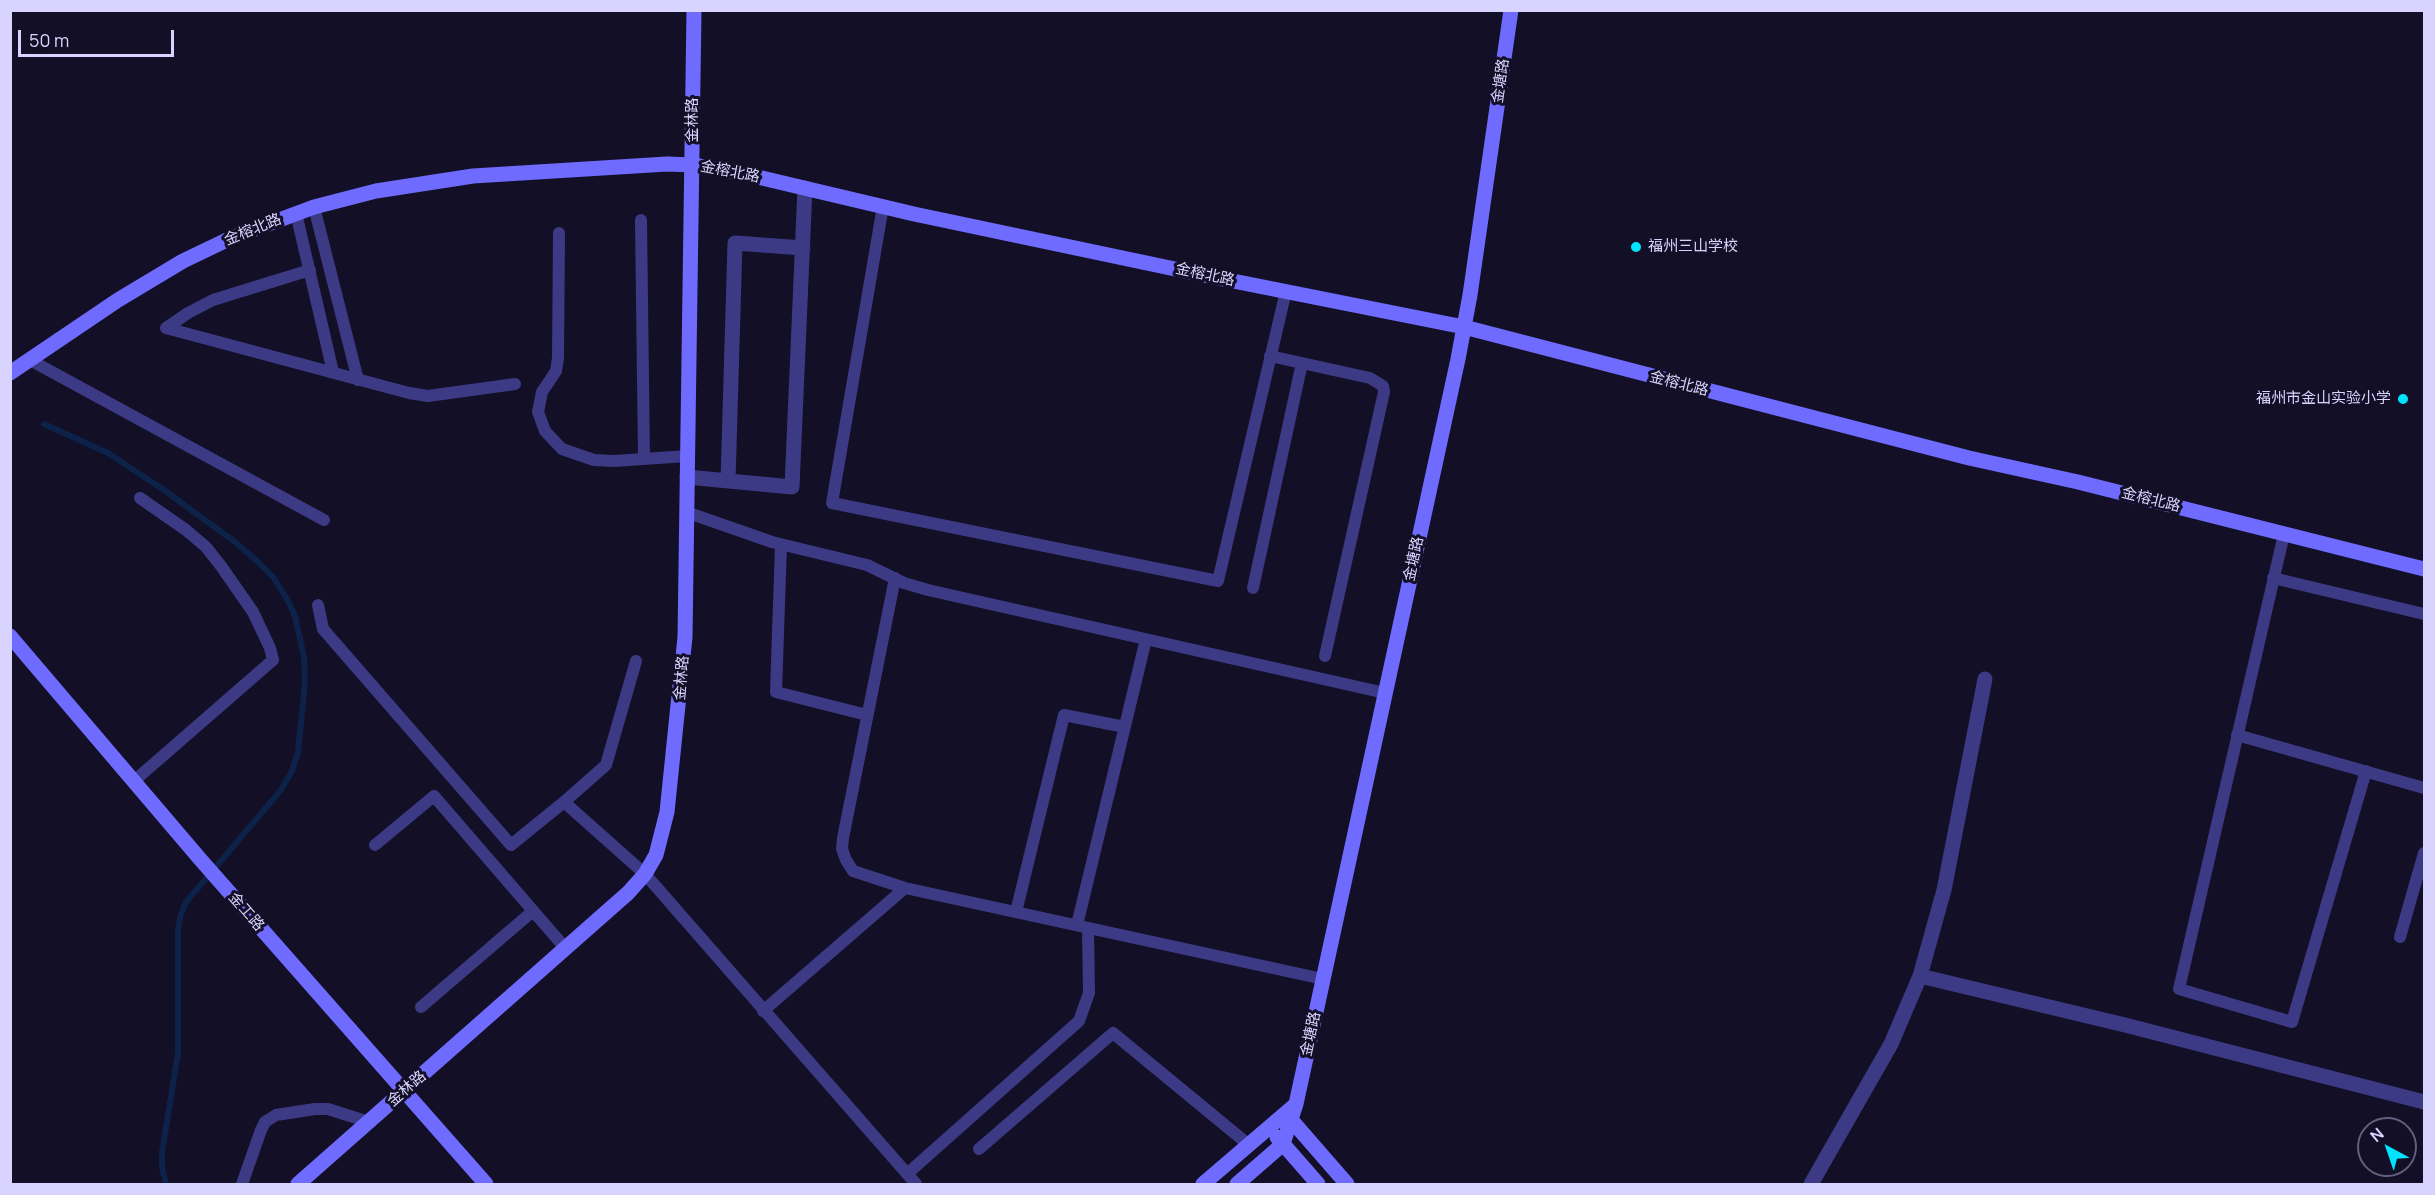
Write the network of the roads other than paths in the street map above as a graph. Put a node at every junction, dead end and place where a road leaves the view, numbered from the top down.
1 (694, 10) edge
2 (1511, 10) edge
3 (693, 165) junction
4 (805, 188) junction
5 (883, 206) junction
6 (314, 207) junction
7 (296, 213) junction
8 (641, 220) dead end
9 (559, 233) dead end
10 (803, 248) junction
11 (310, 270) junction
12 (1286, 291) junction
13 (1464, 327) junction
14 (1270, 356) junction
15 (30, 360) junction
16 (1302, 363) junction
17 (333, 372) junction
18 (10, 373) edge
19 (358, 380) junction
20 (515, 384) dead end
21 (687, 456) junction
22 (644, 459) junction
23 (687, 477) junction
24 (728, 481) junction
25 (140, 498) dead end
26 (686, 512) junction
27 (324, 520) dead end
28 (2284, 534) junction
29 (781, 545) junction
30 (2424, 569) edge
31 (2274, 578) junction
32 (895, 579) junction
33 (1253, 588) dead end
34 (318, 605) dead end
35 (2424, 614) edge
36 (1146, 639) junction
37 (13, 643) edge
38 (1325, 656) dead end
39 (636, 661) dead end
40 (1985, 679) dead end
41 (1385, 693) junction
42 (867, 715) junction
43 (1125, 727) junction
44 (2237, 735) junction
45 (2366, 771) junction
46 (134, 781) junction
47 (2424, 788) edge
48 (564, 802) junction
49 (375, 844) dead end
50 (2424, 853) edge
51 (645, 874) junction
52 (905, 888) junction
53 (533, 910) junction
54 (1016, 912) junction
55 (1083, 927) junction
56 (2400, 937) dead end
57 (566, 949) junction
58 (1920, 976) junction
59 (1323, 979) junction
60 (421, 1007) dead end
61 (764, 1011) junction
62 (405, 1091) junction
63 (2424, 1102) edge
64 (1290, 1112) junction
65 (369, 1122) junction
66 (1269, 1128) junction
67 (1283, 1144) junction
68 (1249, 1145) junction
69 (979, 1149) dead end
70 (907, 1174) junction
71 (242, 1185) edge
72 (298, 1185) edge
73 (486, 1185) edge
74 (916, 1185) edge
75 (1203, 1185) edge
76 (1237, 1185) edge
77 (1318, 1185) edge
78 (1347, 1185) edge
79 (1810, 1185) edge

1 - 3 street, 金林路
2 - 13 street, 金塘路
3 - 4 street, 金榕北路
3 - 6 street, 金榕北路
3 - 21 street, 金林路
4 - 5 street, 金榕北路
4 - 10 street
5 - 12 street, 金榕北路
5 - 14 lane
6 - 7 street, 金榕北路
6 - 19 lane
7 - 11 lane
7 - 15 street, 金榕北路
8 - 22 lane
9 - 22 lane
10 - 24 street
10 - 24 street
11 - 17 lane
11 - 17 lane
12 - 13 street, 金榕北路
12 - 14 lane
13 - 28 street, 金榕北路
13 - 41 street, 金塘路
14 - 16 lane
15 - 18 street, 金榕北路
15 - 27 lane
16 - 33 lane
16 - 38 lane
17 - 19 lane
19 - 20 lane
21 - 22 lane
21 - 23 street, 金林路
23 - 24 street
23 - 26 street, 金林路
25 - 46 lane
26 - 29 lane
26 - 51 street, 金林路
28 - 30 street, 金榕北路
28 - 31 lane
29 - 32 lane
29 - 42 lane
31 - 35 lane
31 - 44 lane
32 - 36 lane
32 - 42 lane
34 - 48 lane
36 - 41 lane
36 - 43 lane
37 - 46 street, 金工路
39 - 48 lane
40 - 58 street
41 - 59 street, 金塘路
42 - 52 lane
43 - 54 lane
43 - 55 lane
44 - 45 lane
44 - 45 lane
45 - 47 lane
46 - 62 street, 金工路
48 - 51 lane
49 - 53 lane
50 - 56 lane
51 - 57 street, 金林路
51 - 61 lane
52 - 54 lane
52 - 61 lane
53 - 57 lane
53 - 60 lane
54 - 55 lane
55 - 59 lane
55 - 70 lane
57 - 62 street, 金林路
58 - 63 street
58 - 79 street
59 - 64 street, 金塘路
61 - 70 lane
62 - 65 street, 金林路
62 - 73 street, 金工路
64 - 66 street
64 - 67 street, 金塘路
64 - 78 street
65 - 71 lane
65 - 72 street, 金林路
66 - 67 street
66 - 68 street
67 - 76 street
67 - 77 street
68 - 69 lane
68 - 75 street
70 - 74 lane

